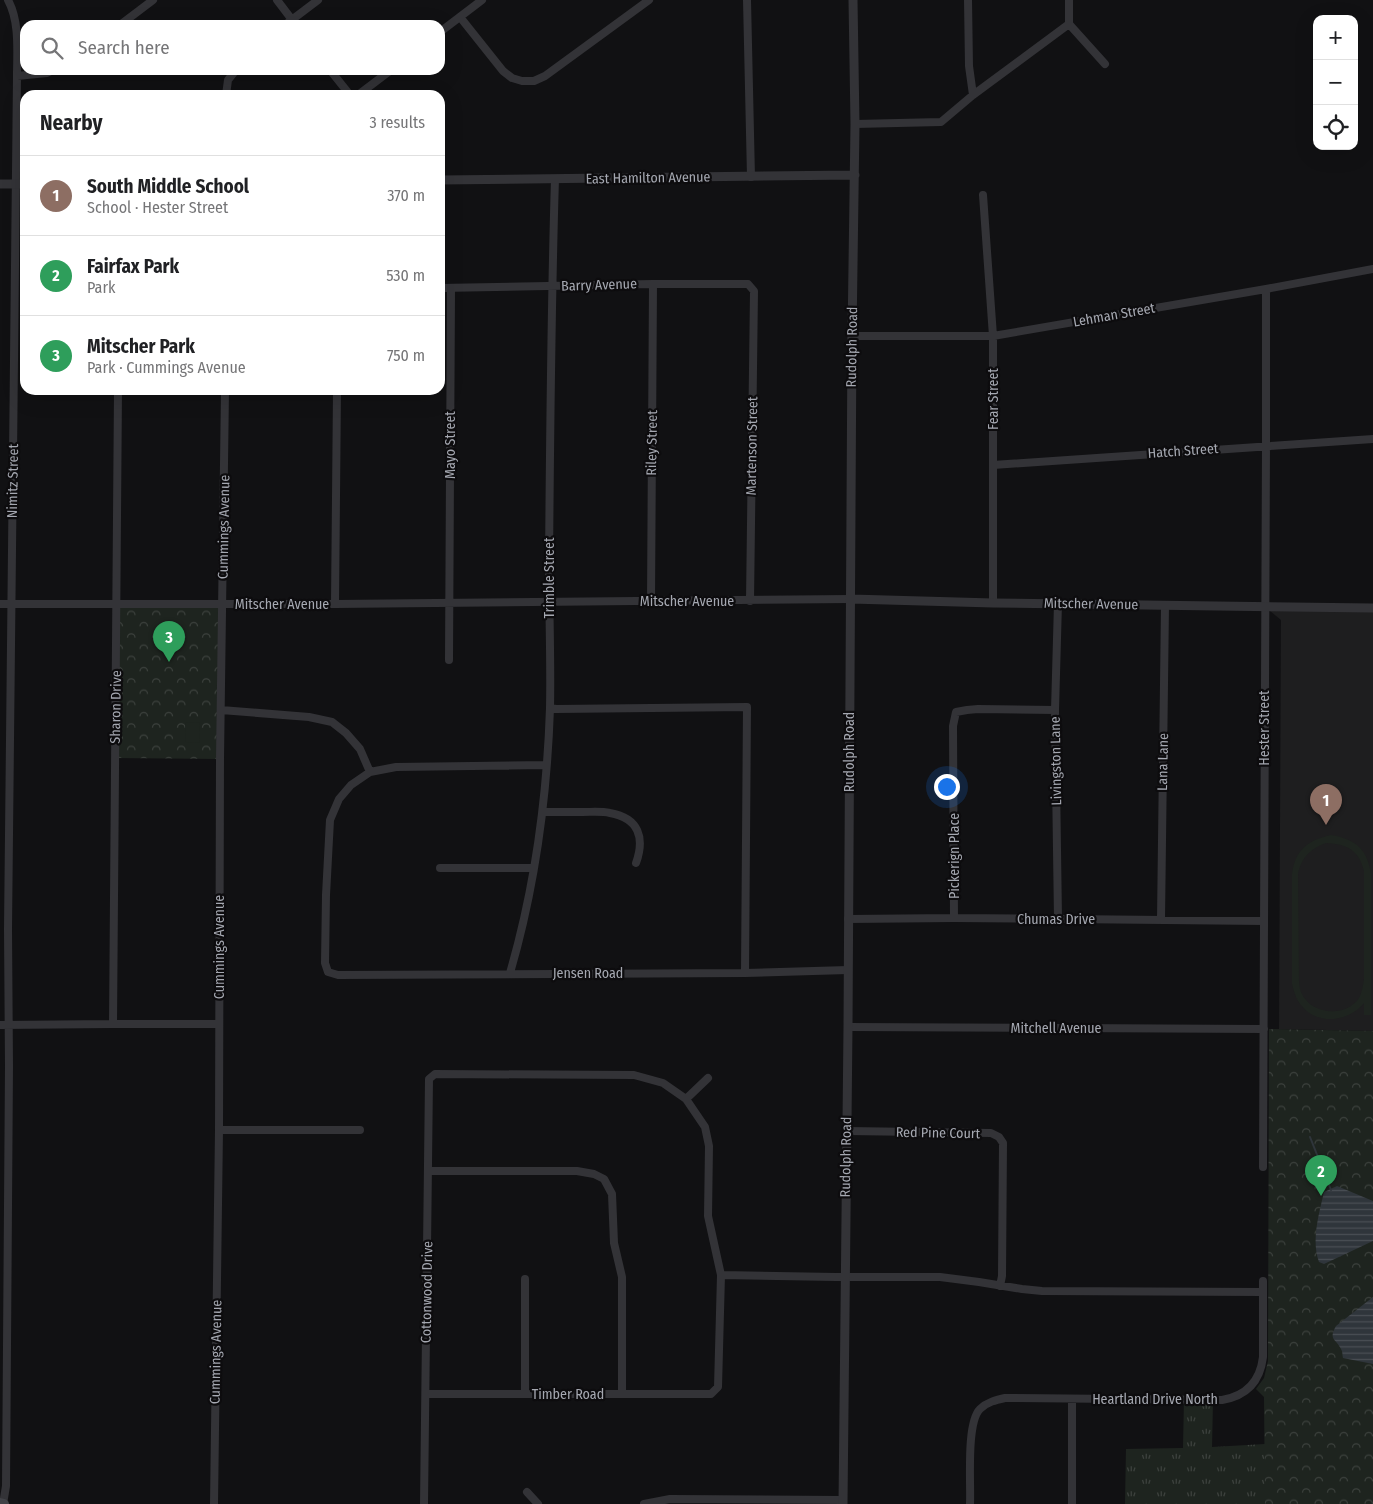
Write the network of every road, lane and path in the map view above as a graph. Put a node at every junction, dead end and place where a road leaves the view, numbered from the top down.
1 (8, 0) edge
2 (153, 0) edge
3 (277, 0) edge
4 (318, 0) edge
5 (482, 0) edge
6 (747, 0) edge
7 (853, 0) edge
8 (968, 0) edge
9 (1069, 0) edge
10 (644, 2) edge
11 (460, 17) junction
12 (127, 20) edge
13 (289, 20) edge
14 (295, 20) edge
15 (1069, 24) junction
16 (445, 28) edge
17 (1105, 64) dead end
18 (32, 75) edge
19 (232, 75) edge
20 (334, 75) edge
21 (384, 75) edge
22 (17, 76) junction
23 (227, 90) edge
24 (346, 90) edge
25 (365, 90) edge
26 (973, 95) junction
27 (855, 124) junction
28 (20, 157) edge
29 (855, 175) junction
30 (751, 177) junction
31 (445, 180) edge
32 (555, 180) junction
33 (0, 184) edge
34 (20, 184) edge
35 (983, 195) dead end
36 (20, 203) edge
37 (1373, 269) edge
38 (653, 284) junction
39 (552, 287) junction
40 (445, 288) edge
41 (451, 288) junction
42 (1266, 289) junction
43 (754, 291) joint
44 (15, 296) junction
45 (20, 296) edge
46 (852, 336) junction
47 (993, 336) junction
48 (118, 395) edge
49 (225, 395) edge
50 (337, 395) edge
51 (1373, 439) edge
52 (1266, 445) junction
53 (993, 465) junction
54 (851, 599) junction
55 (650, 601) junction
56 (750, 601) junction
57 (549, 602) junction
58 (449, 603) junction
59 (993, 603) junction
60 (0, 604) edge
61 (12, 604) junction
62 (117, 604) junction
63 (223, 604) junction
64 (335, 604) junction
65 (1058, 604) junction
66 (1165, 605) junction
67 (1265, 607) junction
68 (1373, 608) edge
69 (449, 660) dead end
70 (550, 708) junction
71 (220, 710) junction
72 (1055, 710) junction
73 (546, 765) junction
74 (370, 772) junction
75 (543, 812) junction
76 (636, 863) dead end
77 (440, 868) dead end
78 (534, 868) junction
79 (954, 918) junction
80 (848, 919) junction
81 (1058, 919) junction
82 (1161, 920) junction
83 (1264, 921) junction
84 (848, 970) junction
85 (510, 973) junction
86 (745, 973) junction
87 (113, 1024) junction
88 (218, 1024) junction
89 (4, 1025) edge
90 (848, 1028) junction
91 (1264, 1029) junction
92 (708, 1078) dead end
93 (686, 1099) junction
94 (219, 1130) junction
95 (360, 1130) dead end
96 (847, 1131) junction
97 (1263, 1167) dead end
98 (428, 1171) junction
99 (721, 1275) junction
100 (846, 1277) junction
101 (526, 1279) dead end
102 (1263, 1281) dead end
103 (1000, 1286) junction
104 (1263, 1292) junction
105 (426, 1394) junction
106 (525, 1394) junction
107 (622, 1394) junction
108 (1072, 1398) junction
109 (527, 1492) dead end
110 (843, 1502) edge
111 (2, 1504) edge
112 (214, 1504) edge
113 (424, 1504) edge
114 (538, 1504) edge
115 (644, 1504) edge
116 (970, 1504) edge
117 (1072, 1504) edge

1 - 22 street, Nimitz Street
2 - 12 street
3 - 13 street
4 - 14 street
5 - 11 street
6 - 30 street
7 - 27 street, Rudolph Road
8 - 26 street
9 - 15 street
10 - 11 street
11 - 16 street
15 - 17 street
15 - 26 street
18 - 22 street
19 - 23 street
20 - 24 street
21 - 25 street
22 - 28 street, Nimitz Street
26 - 27 street
27 - 29 street, Rudolph Road
29 - 30 street, East Hamilton Avenue
29 - 46 street, Rudolph Road
30 - 32 street, East Hamilton Avenue
31 - 32 street, East Hamilton Avenue
32 - 39 street, Trimble Street
33 - 34 street
35 - 47 street, Fear Street
36 - 44 street, Nimitz Street
37 - 42 street, Lehman Street
38 - 39 street, Barry Avenue
38 - 43 street, Barry Avenue
38 - 55 street, Riley Street
39 - 41 street, Barry Avenue
39 - 57 street, Trimble Street
40 - 41 street, Barry Avenue
41 - 58 street, Mayo Street
42 - 47 street, Lehman Street
42 - 52 street, Hester Street
43 - 56 street, Martenson Street
44 - 45 street
44 - 61 street, Nimitz Street
46 - 47 street, Lehman Street
46 - 54 street, Rudolph Road
47 - 53 street, Fear Street
48 - 62 street, Sharon Drive
49 - 63 street, Cummings Avenue
50 - 64 street
51 - 52 street, Hatch Street
52 - 53 street, Hatch Street
52 - 67 street, Hester Street
53 - 59 street, Fear Street
54 - 56 street, Mitscher Avenue
54 - 59 street, Mitscher Avenue
54 - 80 street, Rudolph Road
55 - 56 street, Mitscher Avenue
55 - 57 street, Mitscher Avenue
57 - 58 street, Mitscher Avenue
57 - 70 street, Trimble Street
58 - 64 street, Mitscher Avenue
58 - 69 street, Mayo Street
59 - 65 street, Mitscher Avenue
60 - 61 street, Mitscher Avenue
61 - 62 street, Mitscher Avenue
61 - 89 street, Nimitz Street
62 - 63 street, Mitscher Avenue
62 - 87 street, Sharon Drive
63 - 64 street, Mitscher Avenue
63 - 71 street, Cummings Avenue
65 - 66 street, Mitscher Avenue
65 - 72 street, Livingston Lane
66 - 67 street, Mitscher Avenue
66 - 82 street, Lana Lane
67 - 68 street, Mitscher Avenue
67 - 83 street, Hester Street
70 - 73 street, Trimble Street
70 - 86 street
71 - 74 street
71 - 88 street, Cummings Avenue
72 - 79 street, Pickerign Place
72 - 81 street, Livingston Lane
73 - 74 street
73 - 75 street, Trimble Street
74 - 85 street, Jensen Road
75 - 76 street
75 - 78 street, Trimble Street
77 - 78 street
78 - 85 street, Trimble Street
79 - 80 street, Chumas Drive
79 - 81 street, Chumas Drive
80 - 84 street, Rudolph Road
81 - 82 street, Chumas Drive
82 - 83 street, Chumas Drive
83 - 91 street, Hester Street
84 - 86 street, Jensen Road
84 - 90 street, Rudolph Road
85 - 86 street, Jensen Road
87 - 88 street
87 - 89 street
88 - 94 street, Cummings Avenue
89 - 111 street, Nimitz Street
90 - 91 street, Mitchell Avenue
90 - 96 street, Rudolph Road
91 - 97 street, Hester Street
92 - 93 street
93 - 98 street, Cottonwood Drive
93 - 99 street
94 - 95 street
94 - 112 street, Cummings Avenue
96 - 100 street, Rudolph Road
96 - 103 street, Red Pine Court
98 - 105 street, Cottonwood Drive
98 - 107 street
99 - 100 street
99 - 107 street, Timber Road
100 - 103 street
100 - 110 street, Rudolph Road
101 - 106 street
102 - 104 street, Heartland Drive North
103 - 104 street
104 - 108 street, Heartland Drive North
105 - 106 street, Timber Road
105 - 113 street, Cottonwood Drive
106 - 107 street, Timber Road
108 - 116 street, Heartland Drive North
108 - 117 street
109 - 114 street
110 - 115 street

